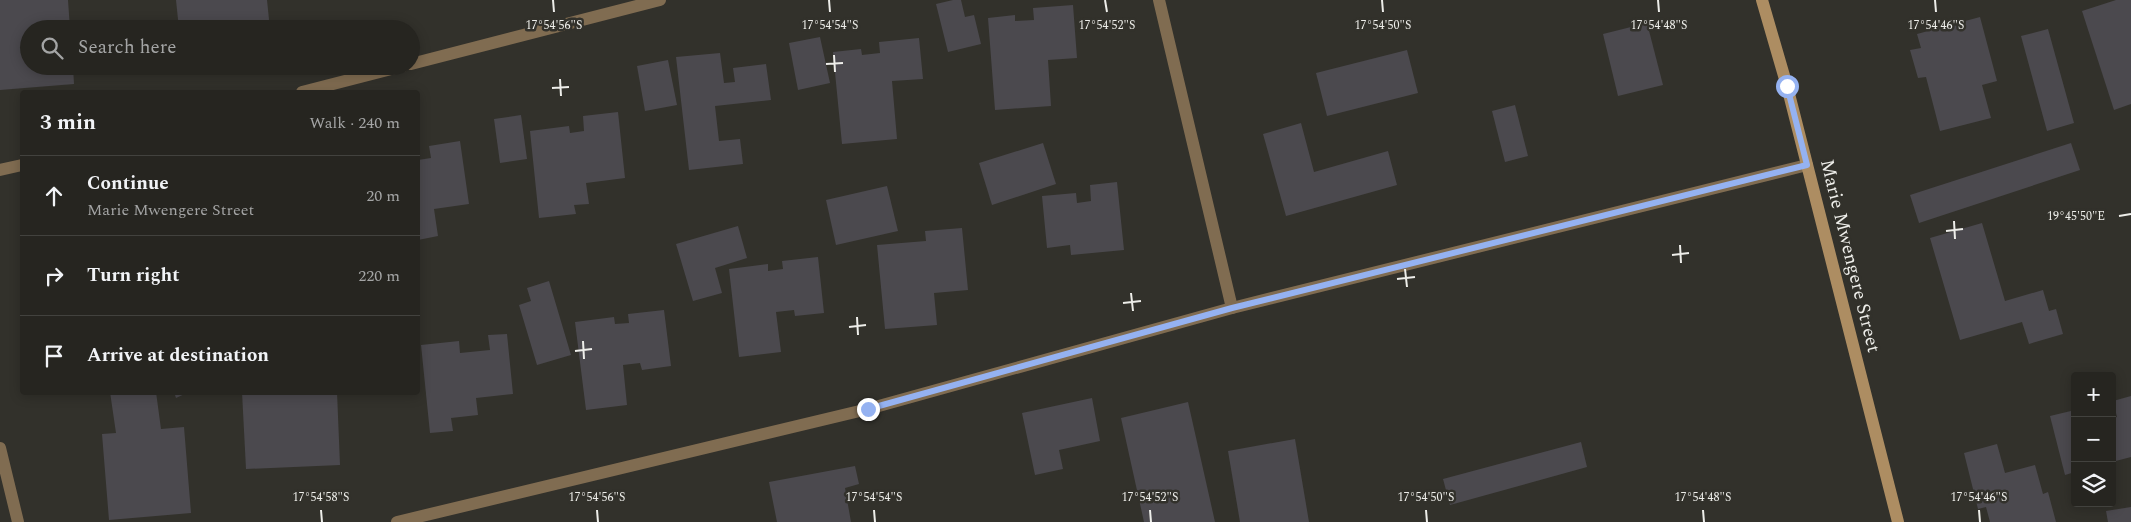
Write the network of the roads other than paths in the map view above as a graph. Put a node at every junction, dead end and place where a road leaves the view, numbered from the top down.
1 (660, 0) edge
2 (1159, 0) edge
3 (1762, 0) edge
4 (420, 62) edge
5 (368, 75) edge
6 (310, 90) edge
7 (20, 165) edge
8 (1807, 165) junction
9 (0, 170) edge
10 (1232, 308) junction
11 (0, 448) edge
12 (18, 522) edge
13 (397, 522) edge
14 (1898, 522) edge

1 - 4 street
2 - 10 street
3 - 8 street, Marie Mwengere Street
5 - 6 street
7 - 9 street
8 - 10 street
8 - 14 street, Marie Mwengere Street
10 - 13 street
11 - 12 street

